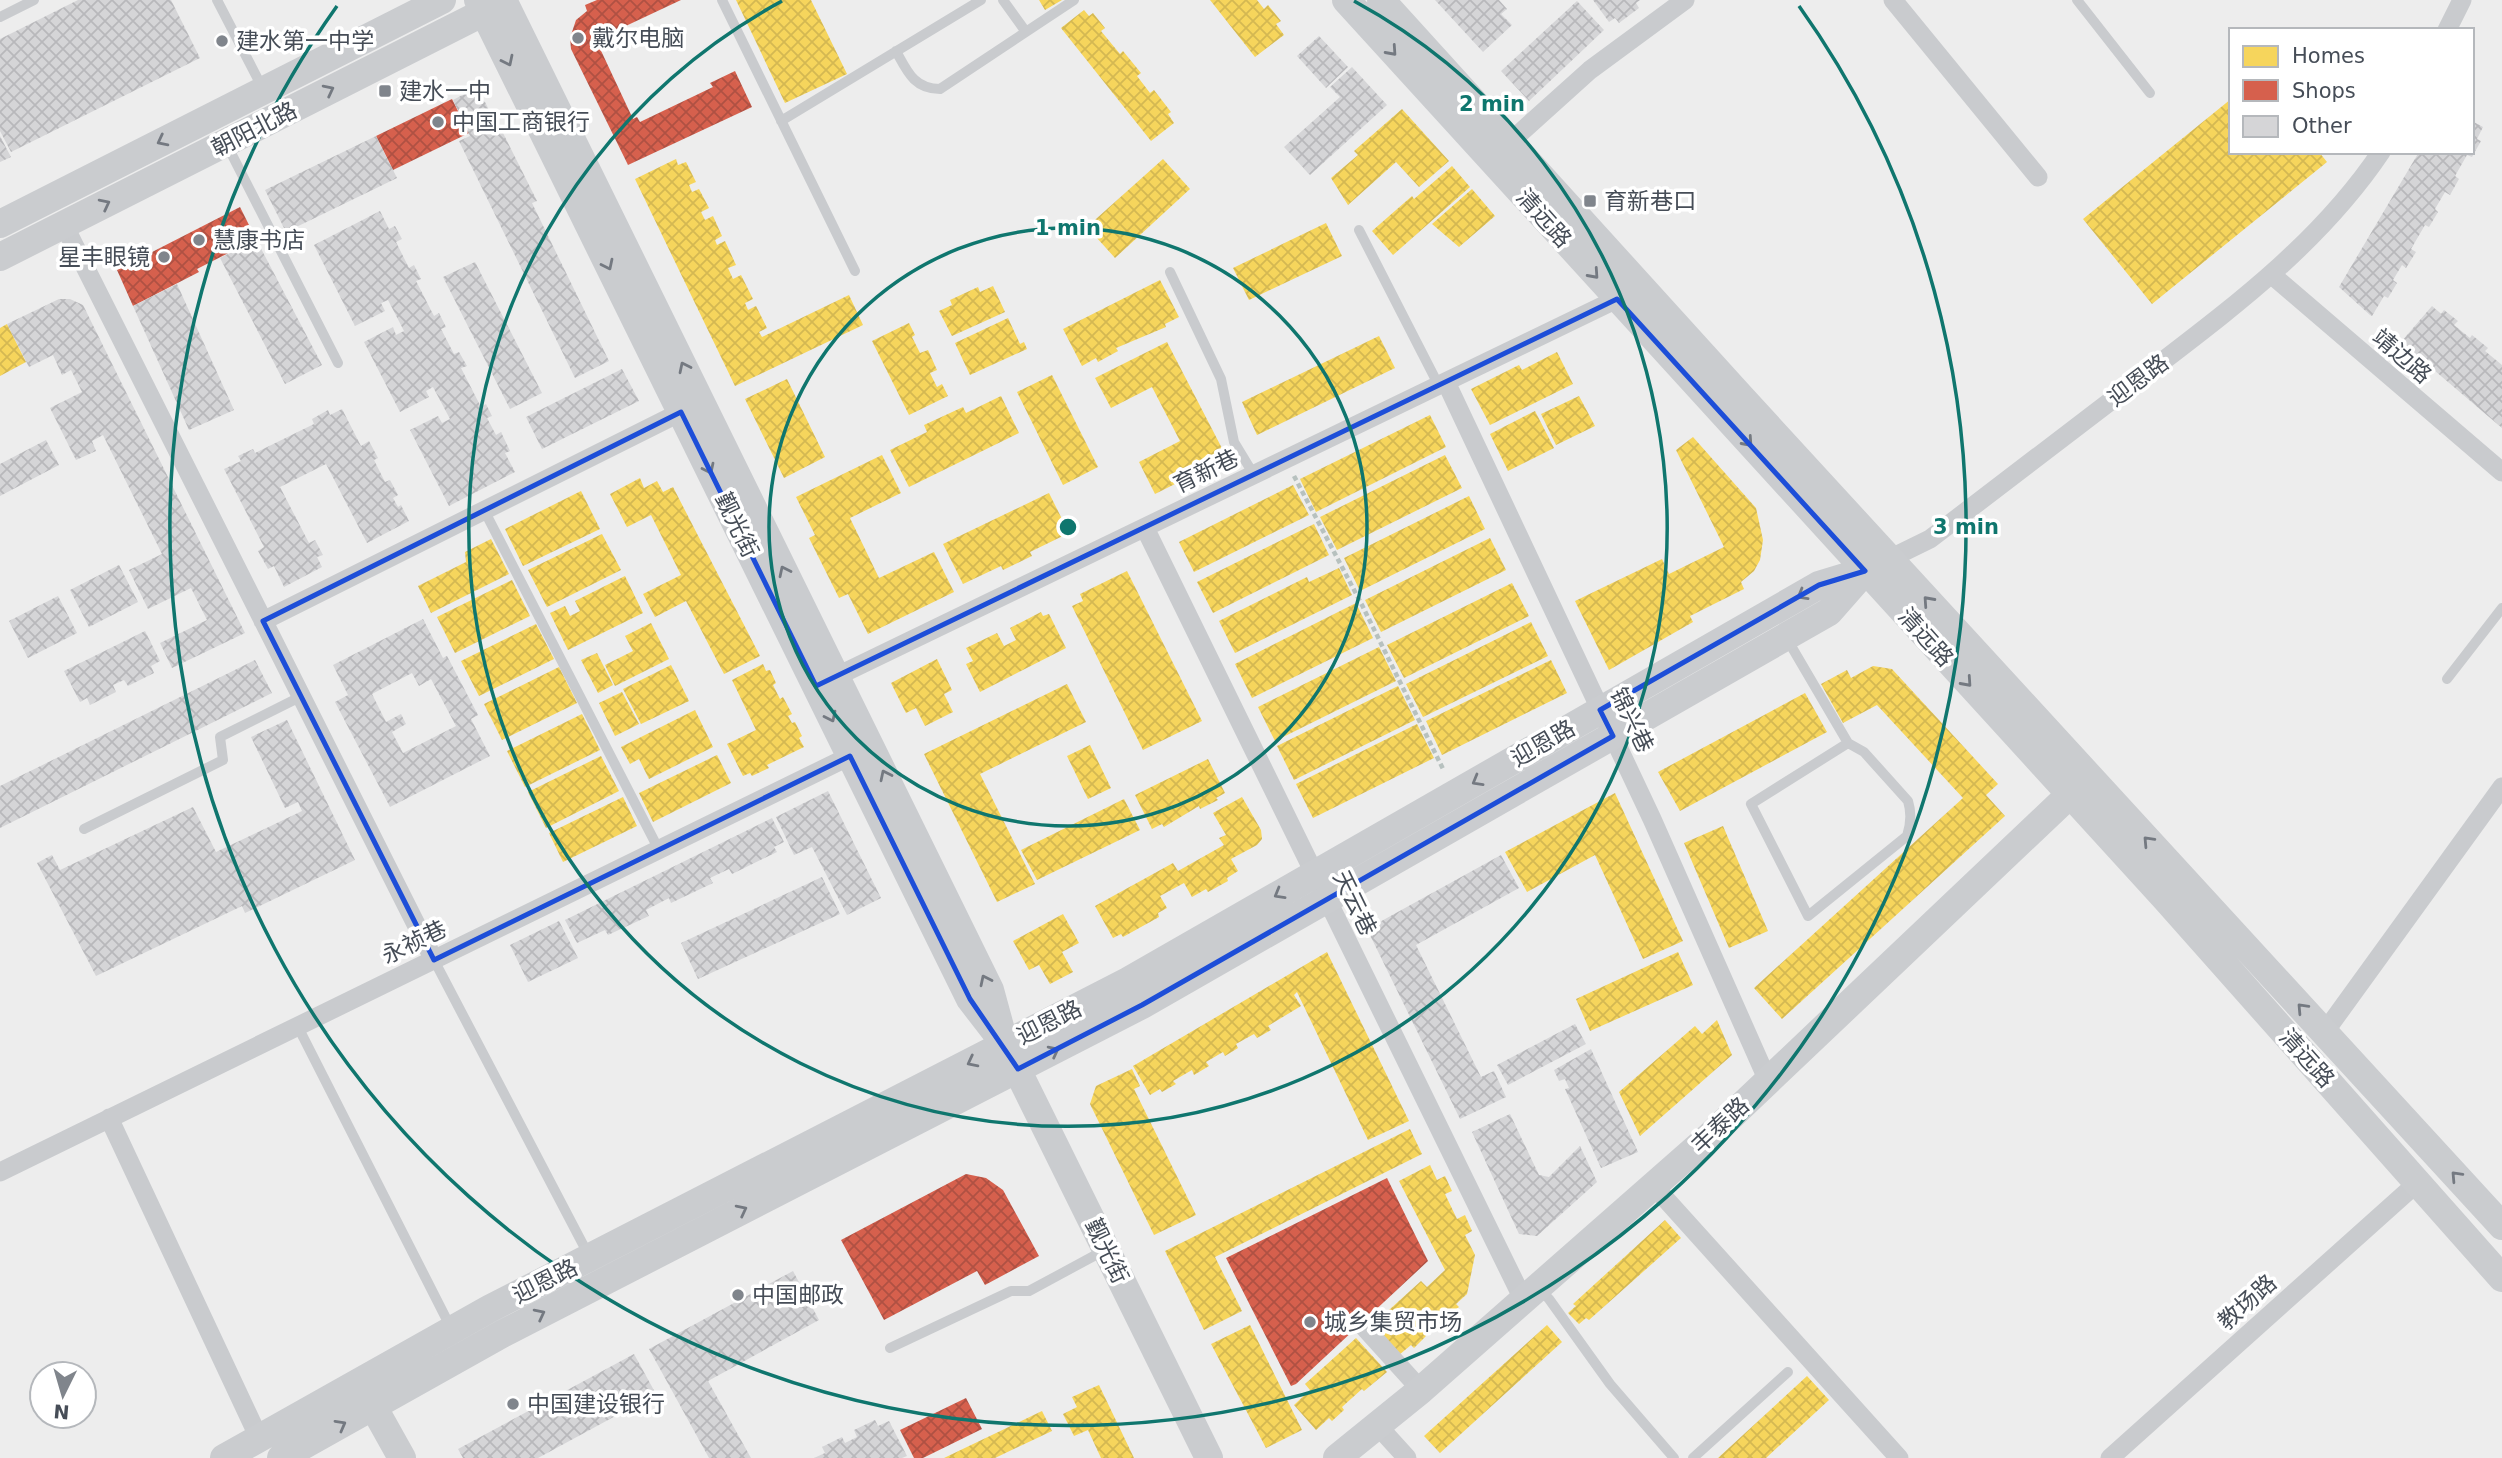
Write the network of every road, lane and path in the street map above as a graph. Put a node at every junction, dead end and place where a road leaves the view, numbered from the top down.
1 (34, 0) edge
2 (217, 0) edge
3 (442, 0) edge
4 (722, 0) edge
5 (981, 0) edge
6 (1003, 0) edge
7 (1074, 0) edge
8 (1346, 0) edge
9 (1381, 0) edge
10 (1685, 0) edge
11 (1893, 0) edge
12 (2077, 0) edge
13 (2462, 0) edge
14 (495, 3) edge
15 (0, 17) edge
16 (2448, 28) edge
17 (1026, 32) junction
18 (895, 51) junction
19 (264, 90) junction
20 (2150, 93) dead end
21 (277, 117) junction
22 (204, 120) junction
23 (781, 121) junction
24 (1510, 142) junction
25 (222, 145) junction
26 (2379, 154) edge
27 (2038, 177) dead end
28 (0, 224) edge
29 (64, 225) junction
30 (1359, 230) dead end
31 (0, 257) edge
32 (855, 271) dead end
33 (1170, 272) dead end
34 (2272, 275) junction
35 (1617, 299) junction
36 (338, 363) dead end
37 (1442, 384) junction
38 (681, 412) junction
39 (1285, 460) junction
40 (2502, 472) edge
41 (1254, 475) junction
42 (484, 510) junction
43 (1145, 527) junction
44 (1877, 565) junction
45 (2502, 608) edge
46 (263, 621) junction
47 (1785, 637) junction
48 (2447, 679) dead end
49 (826, 681) junction
50 (302, 696) junction
51 (1600, 710) junction
52 (1613, 736) junction
53 (1847, 743) junction
54 (850, 756) junction
55 (2079, 785) junction
56 (2502, 787) edge
57 (1455, 793) junction
58 (84, 829) dead end
59 (659, 850) junction
60 (1313, 875) junction
61 (1326, 900) junction
62 (434, 960) junction
63 (298, 1027) junction
64 (2325, 1033) junction
65 (1011, 1057) junction
66 (1768, 1081) junction
67 (109, 1118) junction
68 (0, 1172) edge
69 (2417, 1183) junction
70 (1653, 1185) junction
71 (2502, 1226) edge
72 (1106, 1249) junction
73 (589, 1257) junction
74 (2502, 1278) edge
75 (1530, 1293) junction
76 (1364, 1327) dead end
77 (452, 1330) junction
78 (890, 1348) dead end
79 (1788, 1371) dead end
80 (359, 1382) junction
81 (1420, 1390) junction
82 (373, 1407) junction
83 (1378, 1426) junction
84 (259, 1438) junction
85 (224, 1458) edge
86 (281, 1458) edge
87 (402, 1458) edge
88 (1209, 1458) edge
89 (1338, 1458) edge
90 (1407, 1458) edge
91 (1674, 1458) edge
92 (1693, 1458) edge
93 (1899, 1458) edge
94 (2110, 1458) edge

1 - 15 lane
2 - 19 lane
3 - 19 street, 朝阳北路
4 - 23 lane
5 - 18 lane
6 - 17 lane
7 - 17 lane
8 -> 35 street, 清远路
9 - 24 street, 清远路
10 - 24 street
11 - 27 street
12 - 20 lane
13 - 16 street
21 -> 14 street, 朝阳北路
14 -> 38 street, 觐光街
49 -> 14 street, 觐光街
17 - 18 lane
18 - 23 lane
19 - 21 street
19 - 22 street, 朝阳北路
21 - 25 street, 朝阳北路
22 - 25 street
22 -> 28 street, 朝阳北路
23 - 32 lane
24 - 44 street, 清远路
29 -> 25 street, 朝阳北路
25 - 36 lane
26 - 34 street, 迎恩路
29 - 31 street, 朝阳北路
29 - 46 street
30 - 37 lane
33 - 41 lane
34 - 40 street, 靖边路
34 - 44 street, 迎恩路
35 - 37 street, 育新巷
35 -> 44 street, 清远路
37 - 39 street, 育新巷
37 - 51 street, 锦兴巷
38 - 42 street
38 -> 49 street, 觐光街
39 - 41 street, 育新巷
39 - 57 path
41 - 43 street, 育新巷
42 - 46 street
42 - 59 lane
43 - 49 street, 育新巷
43 - 60 street, 天云巷
44 - 47 street, 迎恩路
44 -> 51 street, 迎恩路
44 - 55 street, 清远路
45 - 48 lane
46 - 50 street
47 - 52 street, 迎恩路
47 - 53 lane
49 -> 54 street, 觐光街
65 -> 49 street, 觐光街
50 - 58 lane
50 - 62 street
51 - 52 street, 锦兴巷
51 -> 57 street, 迎恩路
52 - 61 street, 迎恩路
52 - 66 street, 锦兴巷
53 - 53 lane
54 - 59 street, 永祯巷
54 - 65 street, 觐光街
64 -> 55 street, 清远路
55 - 66 street, 丰泰路
55 - 69 street, 清远路
56 - 64 street
57 - 60 street, 迎恩路
59 - 62 street, 永祯巷
60 - 61 street, 天云巷
60 -> 65 street, 迎恩路
65 -> 61 street, 迎恩路
61 - 75 street, 天云巷
62 - 63 street, 永祯巷
62 - 73 lane
63 - 67 street, 永祯巷
63 - 77 lane
71 -> 64 street, 清远路
65 - 72 street, 觐光街
65 -> 73 street, 迎恩路
82 -> 65 street, 迎恩路
66 - 70 street, 丰泰路
67 - 68 street, 永祯巷
67 - 84 street
69 - 74 street, 清远路
69 - 94 street, 教场路
70 - 75 street, 丰泰路
70 - 93 street
72 - 78 lane
72 - 88 street, 觐光街
73 - 77 street, 迎恩路
75 - 81 street, 丰泰路
75 - 91 lane
76 - 81 street
77 - 80 street, 迎恩路
79 - 92 lane
80 - 82 street
80 - 84 street, 迎恩路
81 - 83 street, 丰泰路
86 -> 82 street, 迎恩路
82 - 87 street
83 - 89 street, 丰泰路
83 - 90 street
84 - 85 street, 迎恩路

